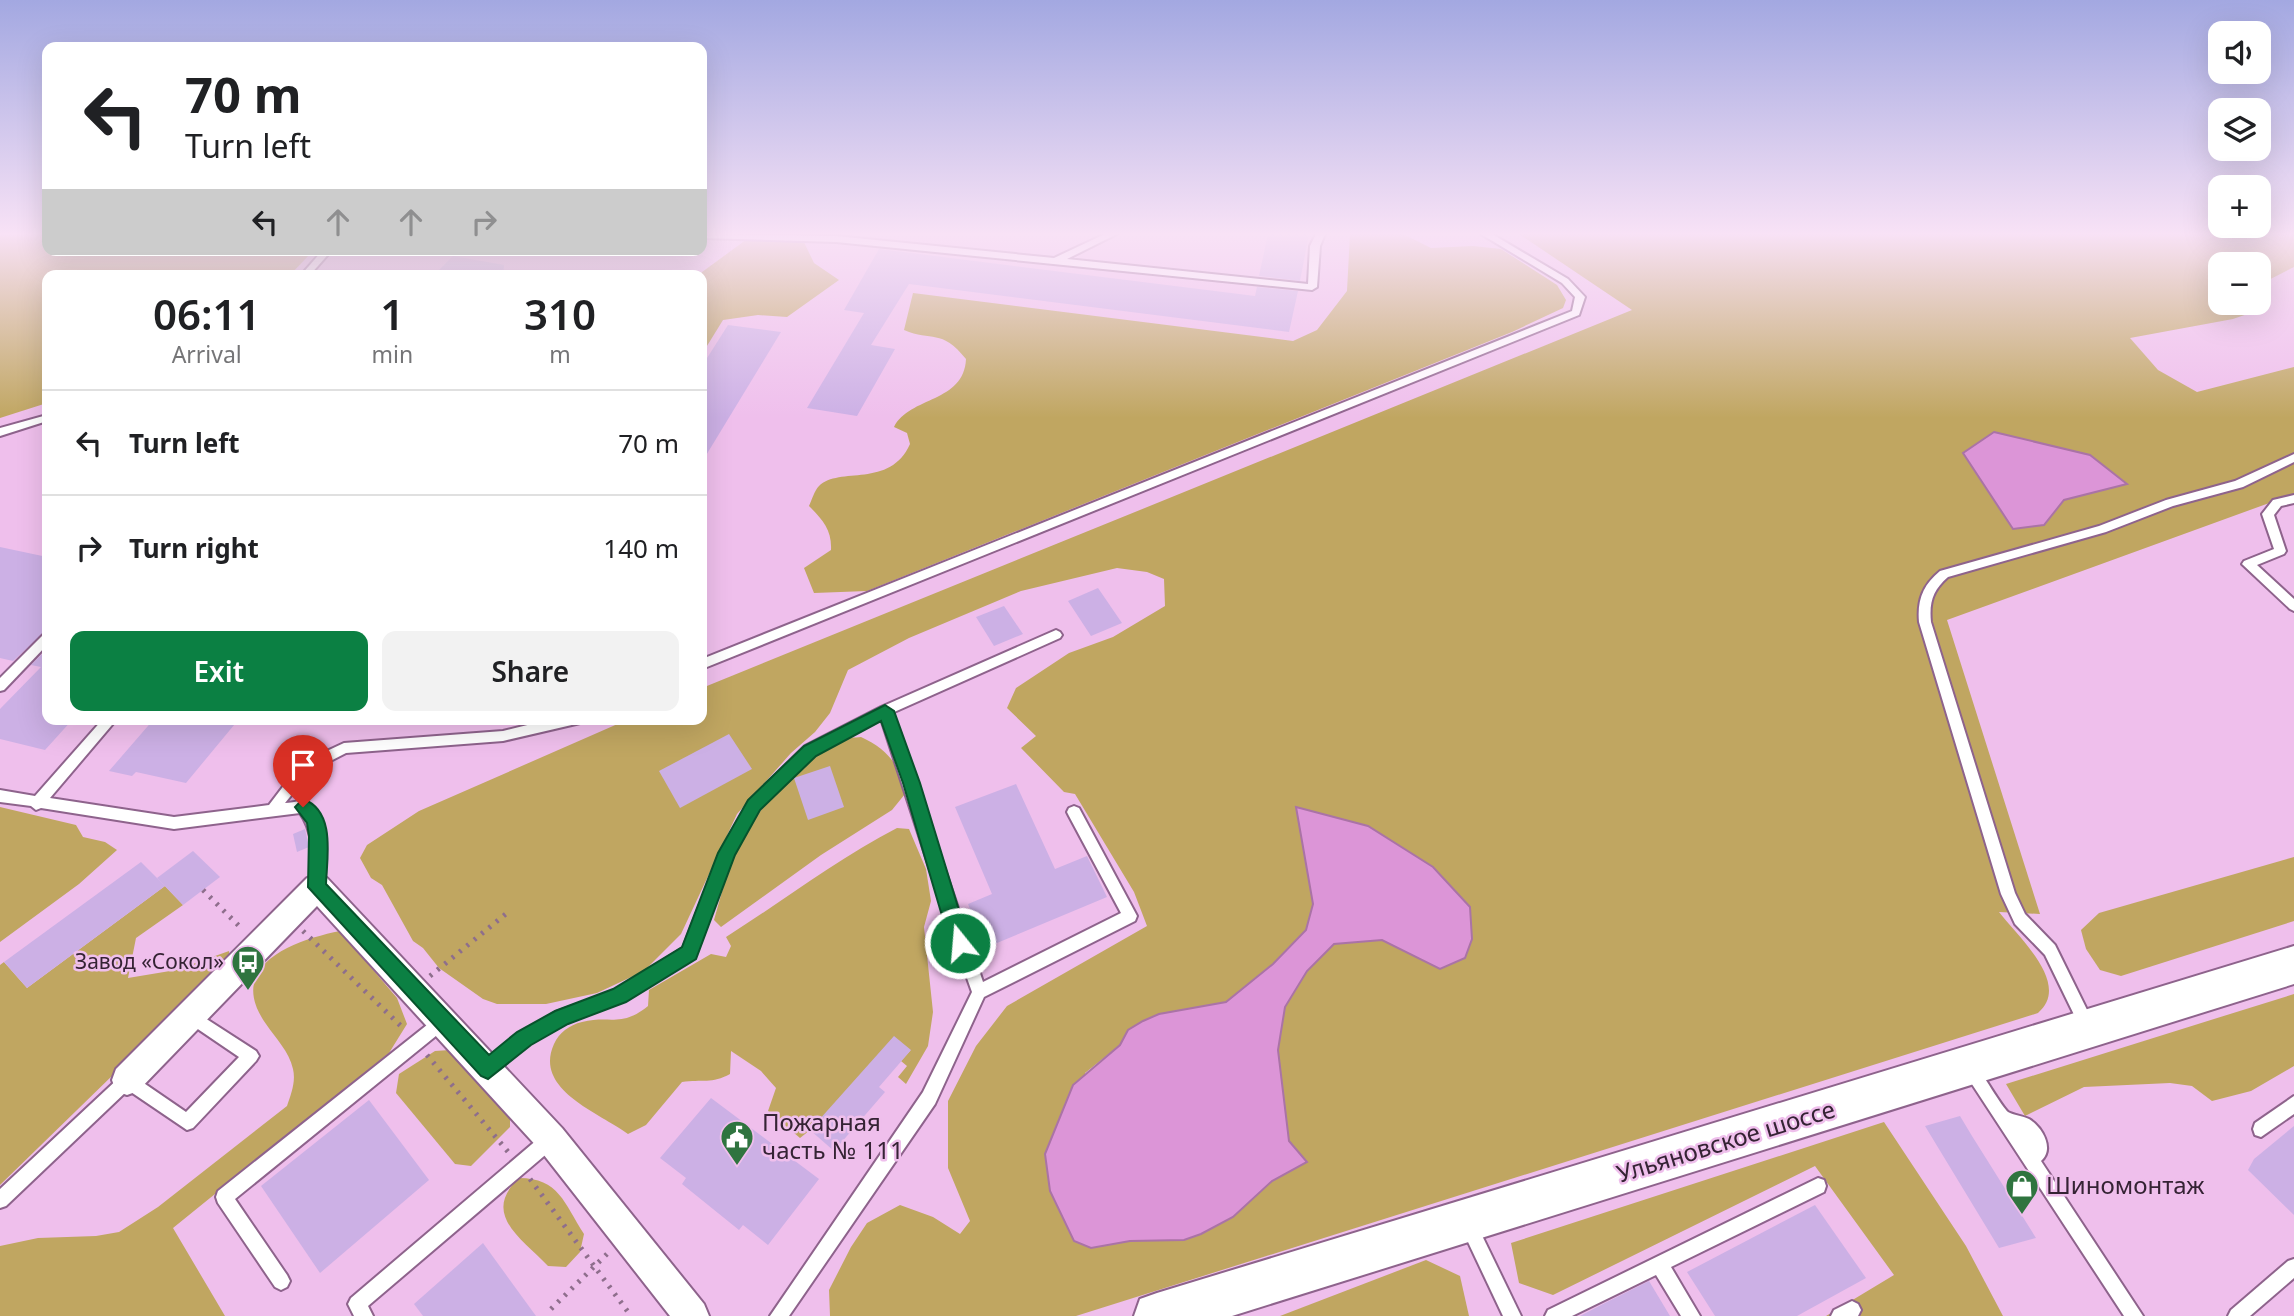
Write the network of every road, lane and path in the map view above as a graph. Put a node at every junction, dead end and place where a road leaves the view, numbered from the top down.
1 (1579, 295) edge
2 (42, 419) edge
3 (0, 432) edge
4 (2294, 458) edge
5 (2294, 499) edge
6 (2294, 606) edge
7 (1056, 635) dead end
8 (42, 643) edge
9 (707, 662) edge
10 (1, 684) edge
11 (885, 711) junction
12 (106, 725) edge
13 (550, 725) edge
14 (0, 796) edge
15 (36, 804) junction
16 (274, 808) junction
17 (1074, 812) dead end
18 (317, 887) junction
19 (506, 913) dead end
20 (302, 931) dead end
21 (2294, 965) edge
22 (413, 990) junction
23 (979, 992) junction
24 (191, 1016) junction
25 (442, 1021) junction
26 (2089, 1029) junction
27 (417, 1042) junction
28 (1969, 1067) junction
29 (488, 1069) junction
30 (127, 1080) junction
31 (2294, 1104) edge
32 (2261, 1129) dead end
33 (551, 1139) junction
34 (520, 1166) junction
35 (1818, 1185) dead end
36 (0, 1200) edge
37 (1466, 1222) junction
38 (628, 1235) junction
39 (1659, 1264) junction
40 (596, 1265) junction
41 (2294, 1266) edge
42 (281, 1281) dead end
43 (551, 1309) dead end
44 (364, 1316) edge
45 (631, 1316) edge
46 (692, 1316) edge
47 (779, 1316) edge
48 (1157, 1316) edge
49 (1512, 1316) edge
50 (1554, 1316) edge
51 (1691, 1316) edge
52 (2134, 1316) edge
53 (2237, 1316) edge

1 - 9 lane
2 - 3 lane
4 - 26 lane
5 - 6 lane
7 - 11 lane
8 - 10 lane
11 - 23 lane
11 - 29 lane
12 - 15 lane
13 - 16 lane
14 - 15 lane
15 - 16 lane
16 - 18 lane
17 - 23 lane
18 - 22 street
18 - 24 street
19 - 22 path
20 - 27 path
21 - 26 main road, Ульяновское шоссе
22 - 25 street
23 - 47 lane
24 - 30 street
24 - 30 lane
25 - 27 lane
25 - 29 street
26 - 28 main road, Ульяновское шоссе
27 - 34 path
27 - 42 lane
28 - 37 main road, Ульяновское шоссе
28 - 52 lane
29 - 33 street
30 - 36 lane
31 - 32 lane
33 - 34 lane
33 - 38 street
34 - 40 path
34 - 44 lane
35 - 39 lane
37 - 48 main road, Ульяновское шоссе
37 - 49 lane
38 - 40 path
38 - 46 street
39 - 50 lane
39 - 51 lane
40 - 43 path
40 - 45 path
41 - 53 lane

